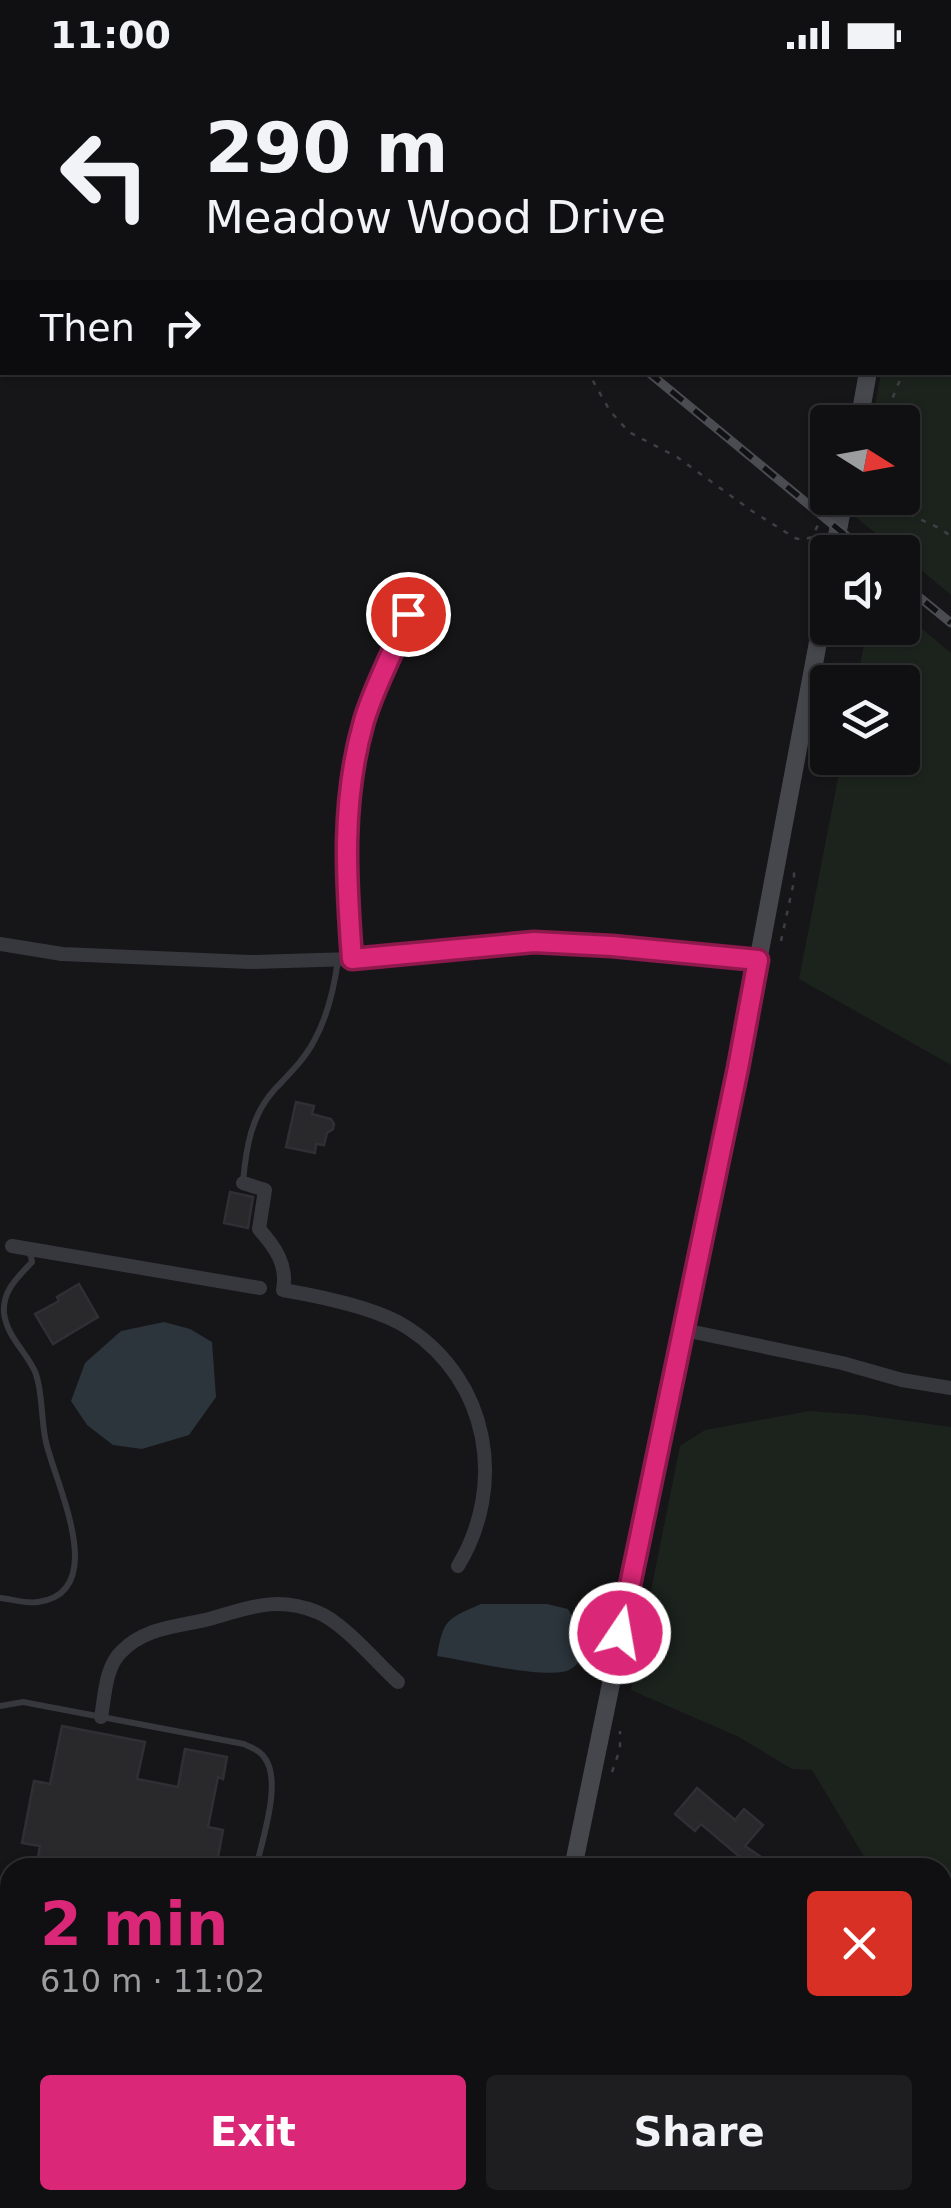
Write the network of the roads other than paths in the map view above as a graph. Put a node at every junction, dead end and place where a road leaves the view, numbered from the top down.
1 (867, 375) edge
2 (862, 405) edge
3 (408, 614) dead end
4 (817, 645) edge
5 (0, 944) edge
6 (345, 959) junction
7 (758, 960) junction
8 (243, 1183) joint
9 (6, 1245) edge
10 (260, 1288) dead end
11 (684, 1330) junction
12 (951, 1388) edge
13 (458, 1566) dead end
14 (0, 1598) edge
15 (398, 1682) dead end
16 (0, 1706) edge
17 (101, 1717) junction
18 (258, 1858) edge
19 (574, 1858) edge

1 - 2 street
3 - 6 street
4 - 7 street
5 - 6 street
6 - 7 street
6 - 8 lane
7 - 11 street
8 - 13 street
9 - 10 street
9 - 14 lane
11 - 12 street
11 - 19 street
15 - 17 street
16 - 17 lane
17 - 18 lane

